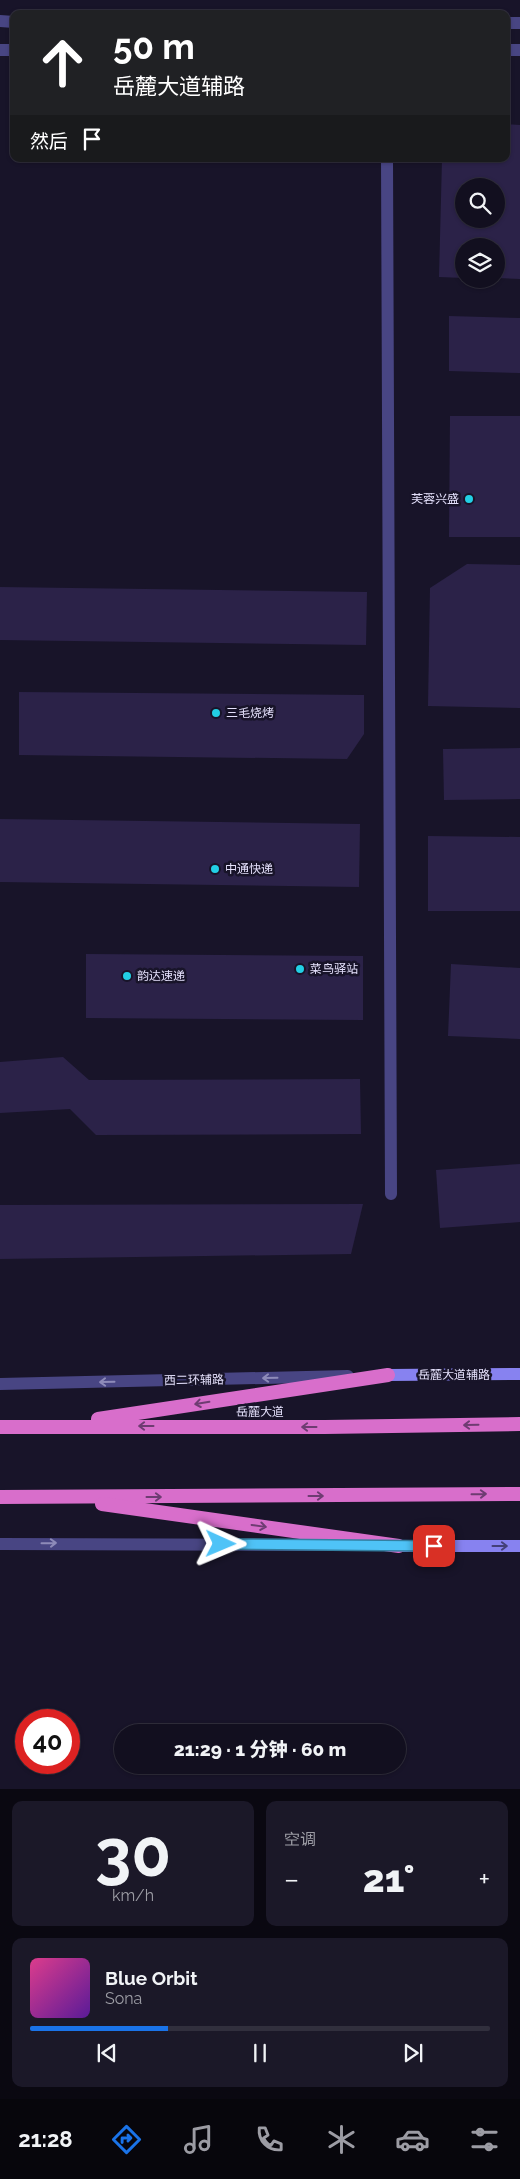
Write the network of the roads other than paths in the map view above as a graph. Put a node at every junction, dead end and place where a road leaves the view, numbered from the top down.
1 (387, 162) edge
2 (391, 1194) dead end
3 (520, 1374) edge
4 (388, 1375) junction
5 (0, 1384) edge
6 (520, 1424) edge
7 (50, 1426) junction
8 (0, 1427) edge
9 (520, 1494) edge
10 (0, 1497) edge
11 (54, 1497) junction
12 (0, 1544) edge
13 (399, 1546) junction
14 (520, 1546) edge

1 - 2 street
3 - 4 main road, 岳麓大道辅路
4 -> 5 street, 西二环辅路
4 -> 7 highway
6 -> 7 highway, 岳麓大道
7 - 8 highway, 岳麓大道
11 -> 9 highway
10 - 11 highway
11 -> 13 highway
12 -> 13 street
13 -> 14 main road

